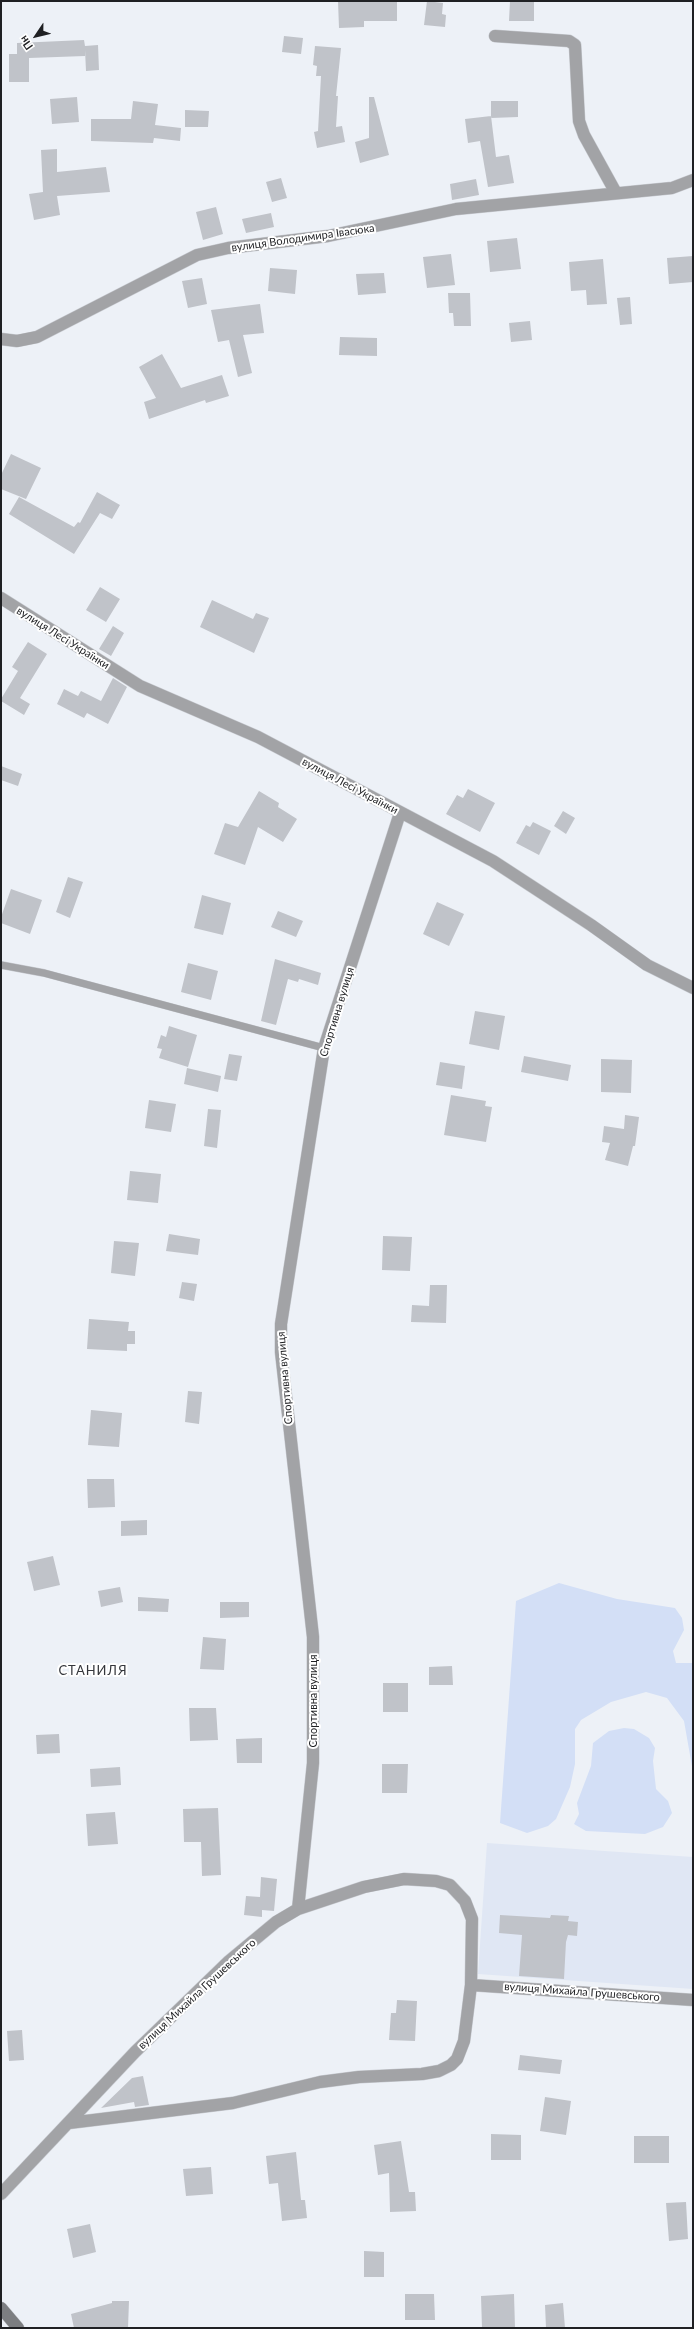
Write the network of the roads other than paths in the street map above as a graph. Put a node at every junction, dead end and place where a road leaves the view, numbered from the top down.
1 (495, 36) dead end
2 (693, 180) edge
3 (616, 193) junction
4 (1, 339) edge
5 (1, 598) edge
6 (400, 813) junction
7 (1, 965) edge
8 (693, 988) edge
9 (324, 1048) junction
10 (298, 1909) junction
11 (471, 1985) junction
12 (693, 2000) edge
13 (69, 2123) junction
14 (1, 2194) edge
15 (1, 2308) edge
16 (18, 2328) edge

1 - 3 street
2 - 3 street, вулиця Володимира Івасюка
3 - 4 street, вулиця Володимира Івасюка
5 - 6 street, вулиця Лесі Українки
6 - 8 street, вулиця Лесі Українки
6 - 9 street, Спортивна вулиця
7 - 9 lane
9 - 10 street, Спортивна вулиця
10 - 11 street, вулиця Михайла Грушевського
10 - 13 street, вулиця Михайла Грушевського
11 - 12 street, вулиця Михайла Грушевського
11 - 13 street, вулиця Михайла Грушевського
13 - 14 street, вулиця Михайла Грушевського
15 - 16 street

